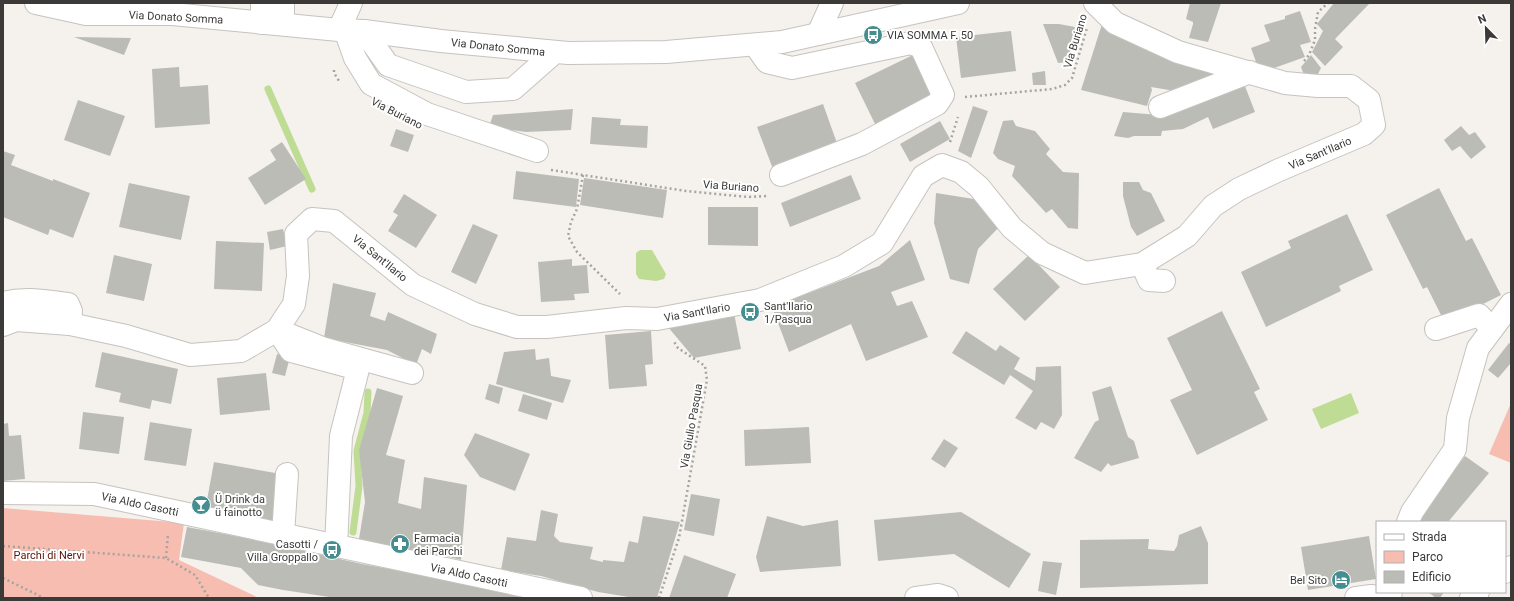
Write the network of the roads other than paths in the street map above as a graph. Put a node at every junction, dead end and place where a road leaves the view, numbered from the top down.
1 (36, 3) edge
2 (283, 3) edge
3 (351, 3) edge
4 (832, 3) edge
5 (958, 3) edge
6 (1095, 3) edge
7 (928, 6) edge
8 (154, 8) edge
9 (269, 17) edge
10 (349, 30) junction
11 (818, 34) junction
12 (755, 45) junction
13 (555, 52) junction
14 (1250, 72) junction
15 (1160, 107) dead end
16 (542, 160) road end
17 (781, 174) dead end
18 (1142, 264) junction
19 (1164, 281) dead end
20 (3, 304) edge
21 (1511, 304) edge
22 (70, 324) junction
23 (3, 325) edge
24 (1436, 329) dead end
25 (1492, 329) junction
26 (277, 330) junction
27 (412, 374) dead end
28 (287, 474) dead end
29 (3, 493) edge
30 (1408, 521) edge
31 (283, 535) junction
32 (336, 547) junction
33 (581, 598) edge
34 (916, 598) edge
35 (947, 598) edge
36 (1356, 598) edge
37 (1390, 598) edge

1 - 8 street, Via Donato Somma
2 - 9 street
3 - 10 street
4 - 11 street
5 - 7 street, Via Donato Somma
6 - 14 street, Via Sant'Ilario
7 - 11 street, Via Donato Somma
8 - 9 street, Via Donato Somma
9 - 10 street, Via Donato Somma
10 - 13 street, Via Donato Somma
10 - 13 street
10 - 16 street
11 - 12 street, Via Donato Somma
12 - 13 street, Via Donato Somma
12 - 17 street
14 - 15 street
14 - 18 street, Via Sant'Ilario
18 - 19 street
18 - 26 street, Via Sant'Ilario
20 - 22 street
21 - 25 street
22 - 23 street, Via Sant'Ilario
22 - 26 street, Via Sant'Ilario
24 - 25 street
25 - 30 street
26 - 27 street
26 - 32 street
28 - 31 street
29 - 31 street, Via Aldo Casotti
31 - 32 street, Via Aldo Casotti
32 - 33 street, Via Aldo Casotti
34 - 35 street
36 - 37 street

